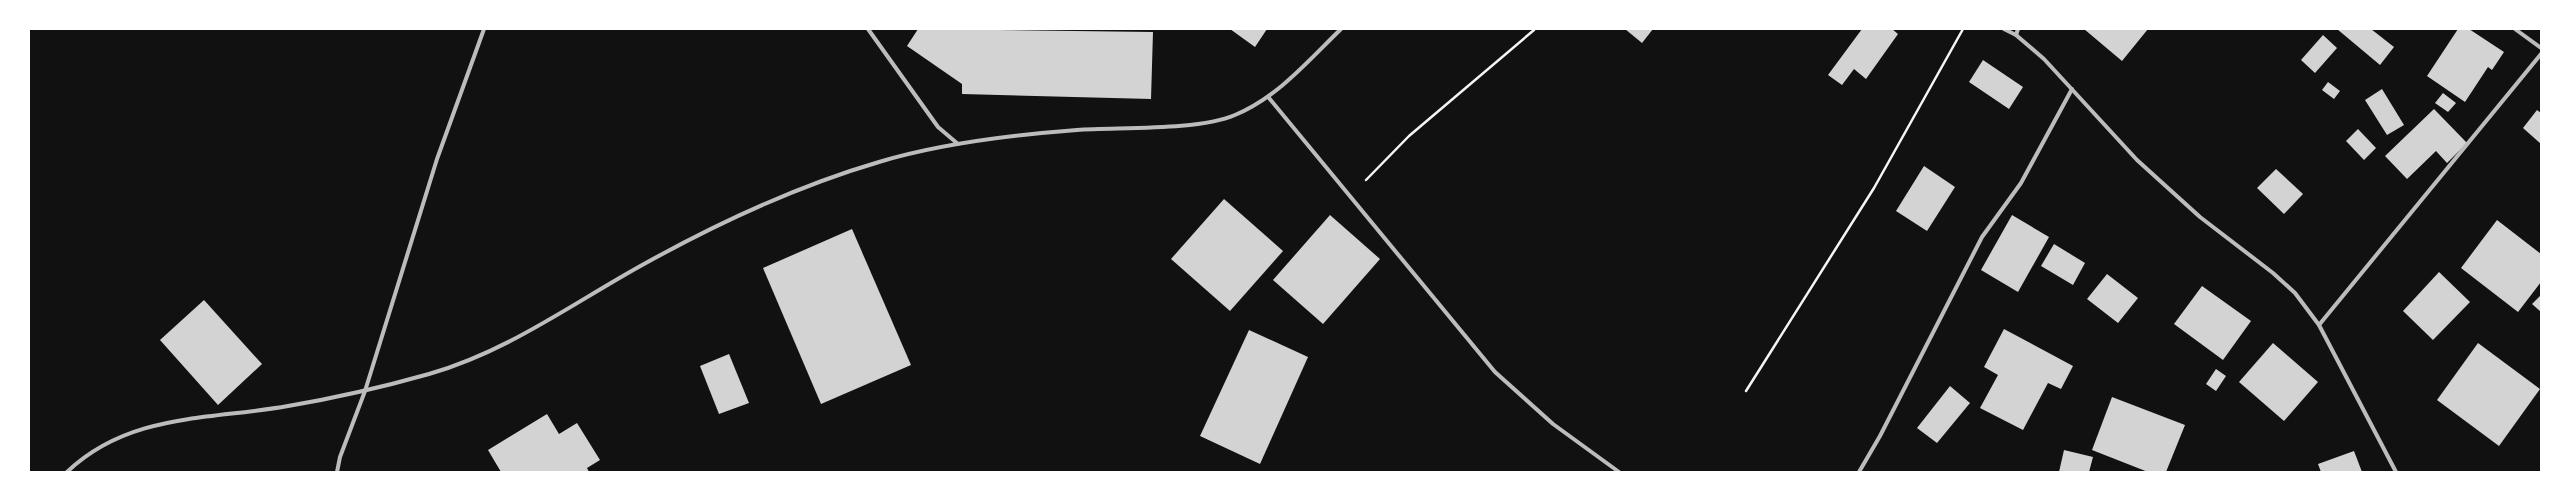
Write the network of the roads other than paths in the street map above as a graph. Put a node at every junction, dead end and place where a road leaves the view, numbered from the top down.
1 (484, 29) edge
2 (868, 29) edge
3 (1342, 29) edge
4 (2004, 29) edge
5 (2018, 29) edge
6 (2515, 29) edge
7 (2016, 35) junction
8 (2541, 48) edge
9 (2541, 54) edge
10 (2072, 89) junction
11 (1269, 98) junction
12 (958, 144) junction
13 (2319, 325) junction
14 (365, 391) junction
15 (67, 472) edge
16 (337, 472) edge
17 (1619, 472) edge
18 (1859, 472) edge
19 (2396, 472) edge

1 - 14 street
2 - 12 street
3 - 11 street
4 - 7 street
5 - 7 street
6 - 8 street
7 - 10 street
9 - 13 street
10 - 13 street
10 - 18 street
11 - 12 street
11 - 17 street
12 - 14 street
13 - 19 street
14 - 15 street
14 - 16 street

